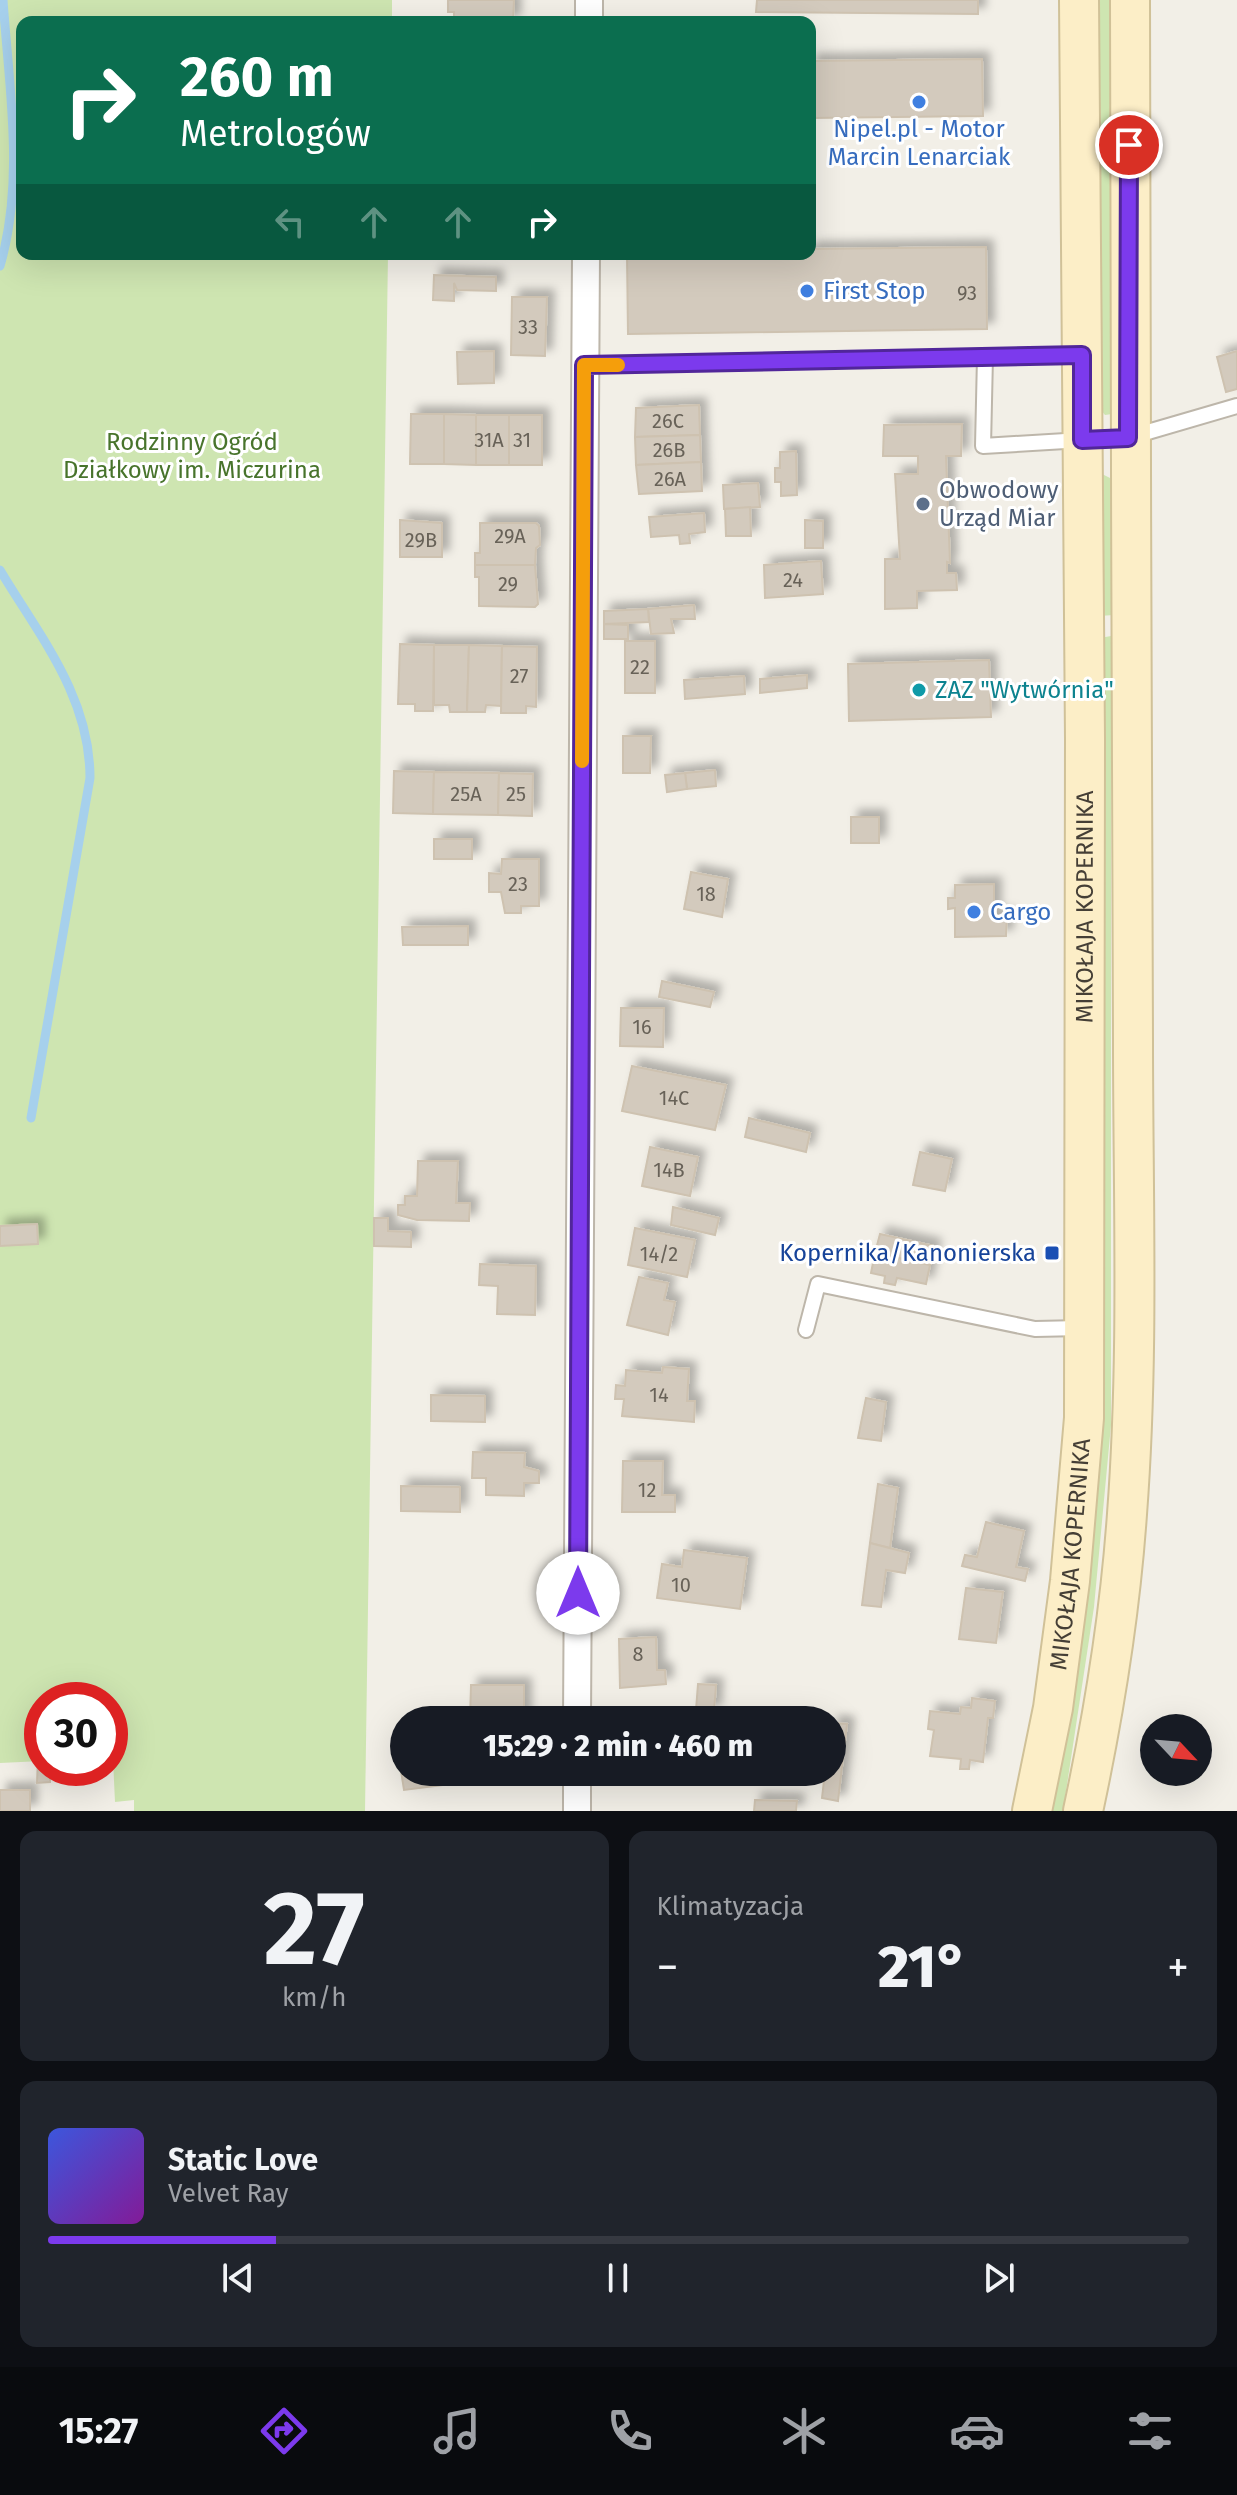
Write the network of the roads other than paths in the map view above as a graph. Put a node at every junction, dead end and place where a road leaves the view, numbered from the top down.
1 (1079, 0) edge
2 (1130, 0) edge
3 (586, 260) edge
4 (1082, 355) junction
5 (985, 357) junction
6 (584, 365) junction
7 (1237, 406) edge
8 (1128, 438) junction
9 (1082, 440) junction
10 (1084, 1328) junction
11 (806, 1330) dead end
12 (577, 1706) edge
13 (577, 1786) edge
14 (577, 1811) edge
15 (1032, 1811) edge
16 (1083, 1811) edge

1 - 4 main road, MIKOŁAJA KOPERNIKA
2 - 8 main road, MIKOŁAJA KOPERNIKA
3 - 6 street
4 - 5 lane
4 - 9 main road, MIKOŁAJA KOPERNIKA
5 - 6 lane
5 - 9 lane
6 - 12 street
7 - 8 lane
8 - 9 main road
8 - 16 main road, MIKOŁAJA KOPERNIKA
9 - 10 main road, MIKOŁAJA KOPERNIKA
10 - 11 lane
10 - 15 main road, MIKOŁAJA KOPERNIKA
13 - 14 street

